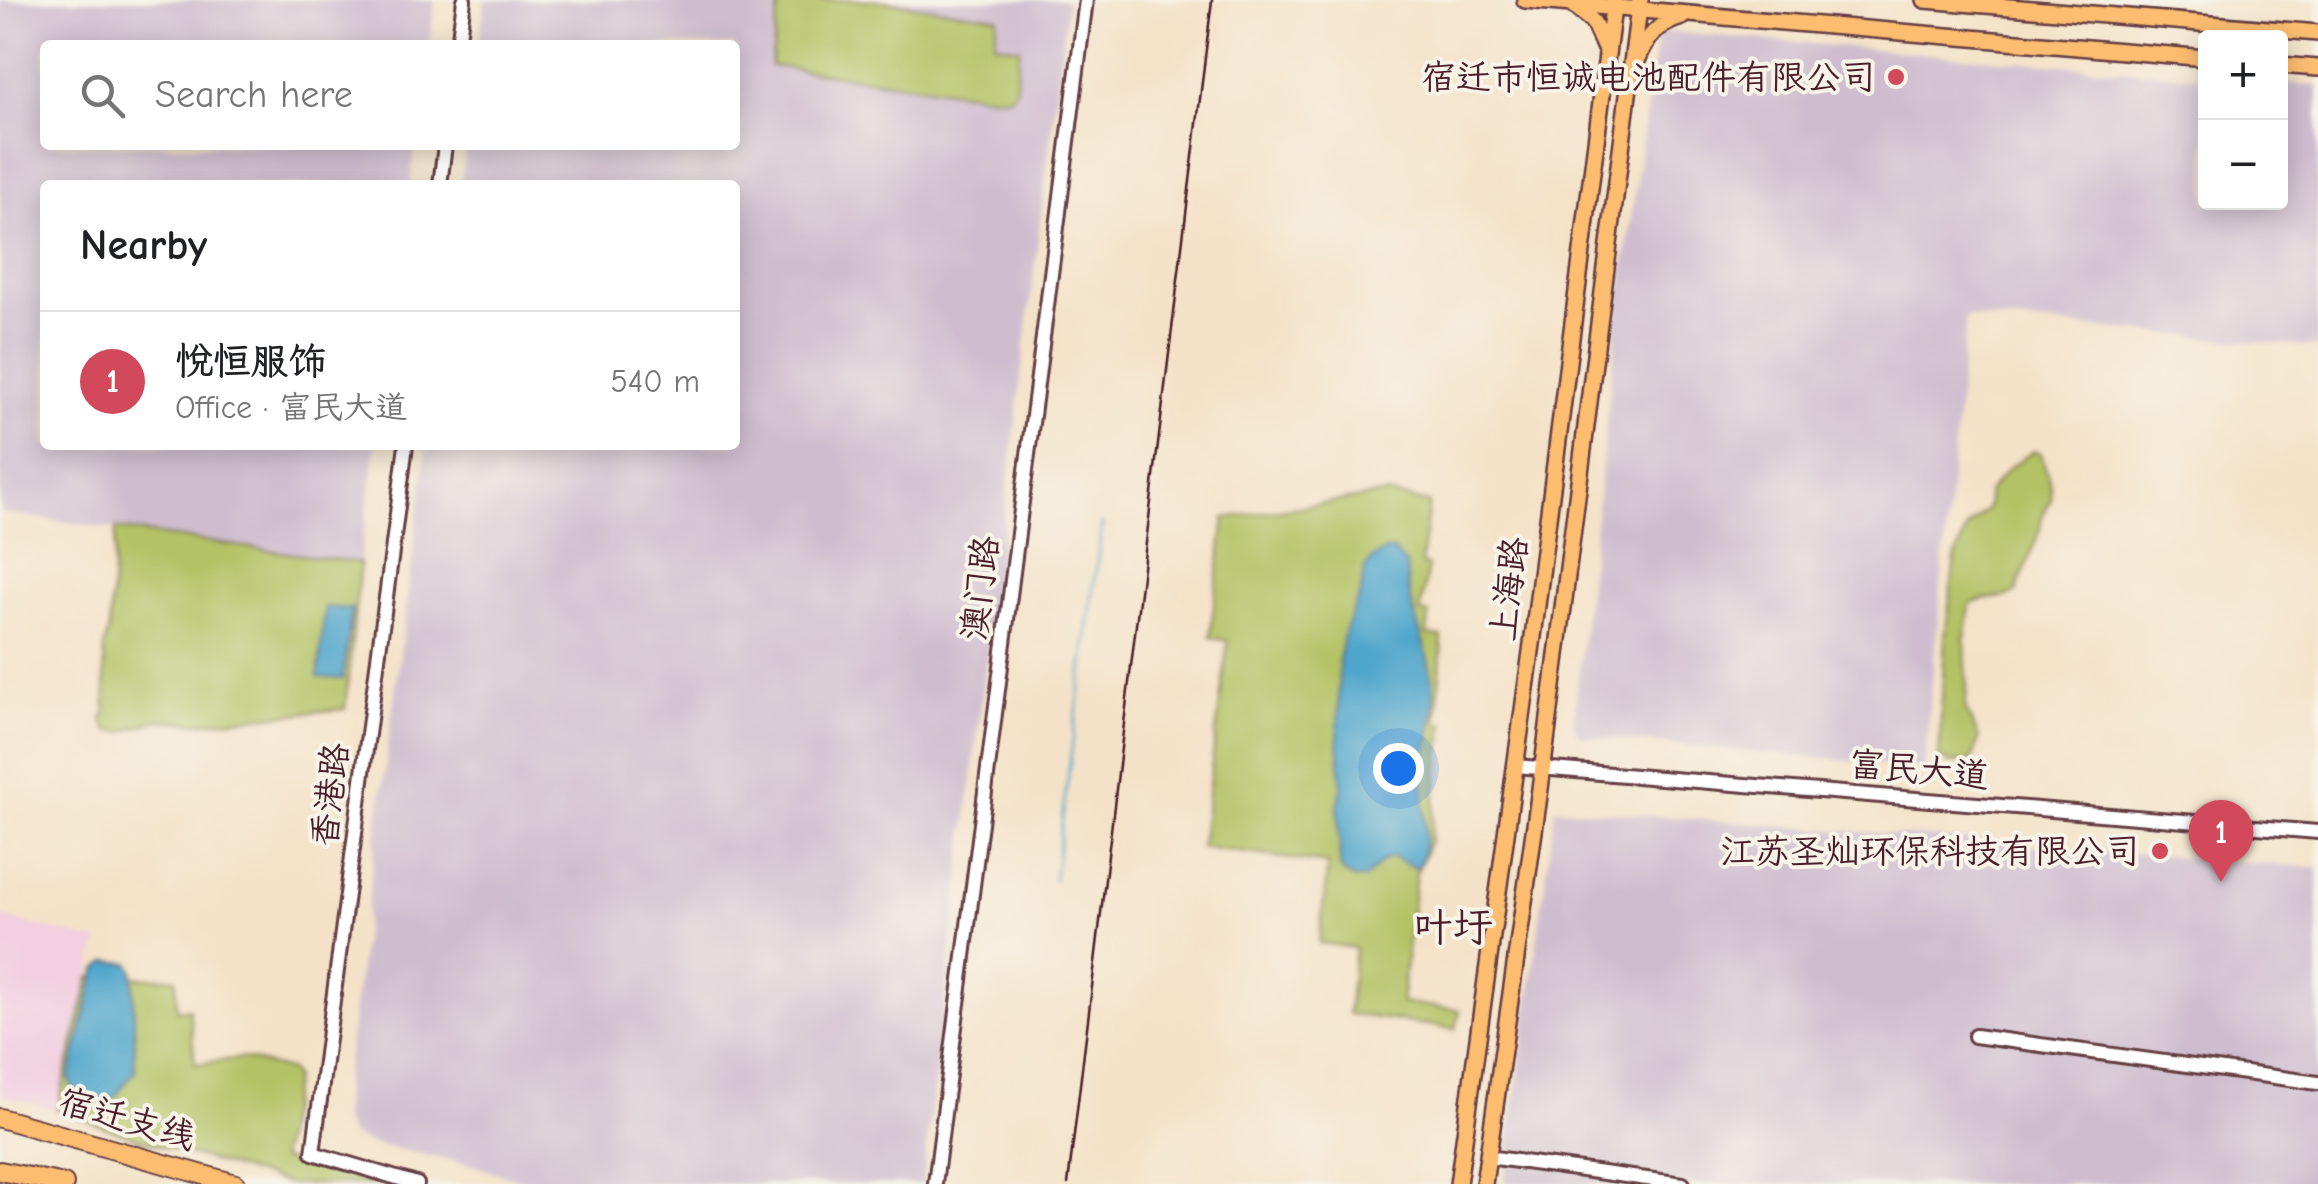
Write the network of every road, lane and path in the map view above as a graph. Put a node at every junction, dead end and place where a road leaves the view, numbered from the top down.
1 (464, 0) edge
2 (1086, 0) edge
3 (1525, 0) edge
4 (1926, 0) edge
5 (1565, 3) edge
6 (1613, 4) edge
7 (1639, 5) edge
8 (1690, 8) edge
9 (2318, 33) edge
10 (459, 40) edge
11 (1632, 52) junction
12 (1607, 55) junction
13 (2198, 57) edge
14 (2288, 66) edge
15 (2318, 68) edge
16 (1628, 84) junction
17 (444, 150) edge
18 (441, 180) edge
19 (405, 450) edge
20 (1559, 636) junction
21 (1533, 638) junction
22 (1516, 766) junction
23 (1542, 770) junction
24 (2318, 832) edge
25 (1526, 884) junction
26 (1499, 885) junction
27 (1974, 1036) dead end
28 (2318, 1083) edge
29 (0, 1118) edge
30 (1488, 1157) junction
31 (0, 1171) edge
32 (64, 1184) edge
33 (236, 1184) edge
34 (418, 1184) edge
35 (935, 1184) edge
36 (1458, 1184) edge
37 (1484, 1184) edge
38 (1683, 1184) edge

1 - 10 street
2 - 35 street, 澳门路
3 - 5 main road
4 - 9 main road
5 - 6 main road
5 - 12 main road
6 - 7 main road
6 - 12 main road, 上海路
7 - 8 main road
7 - 11 main road, 上海路
8 - 13 main road
8 - 16 main road
11 - 12 main road
11 - 16 main road, 上海路
12 - 21 main road, 上海路
14 - 15 main road
16 - 20 main road, 上海路
17 - 18 street
19 - 34 street, 香港路
20 - 21 main road
20 - 23 main road, 上海路
21 - 22 main road, 上海路
22 - 23 street, 富民大道
22 - 26 main road, 上海路
23 - 24 street, 富民大道
23 - 25 main road, 上海路
25 - 26 main road
25 - 30 main road, 上海路
26 - 36 main road, 上海路
27 - 28 street
29 - 33 highway, 宿迁支线
30 - 37 main road, 上海路
30 - 38 street
31 - 32 highway

